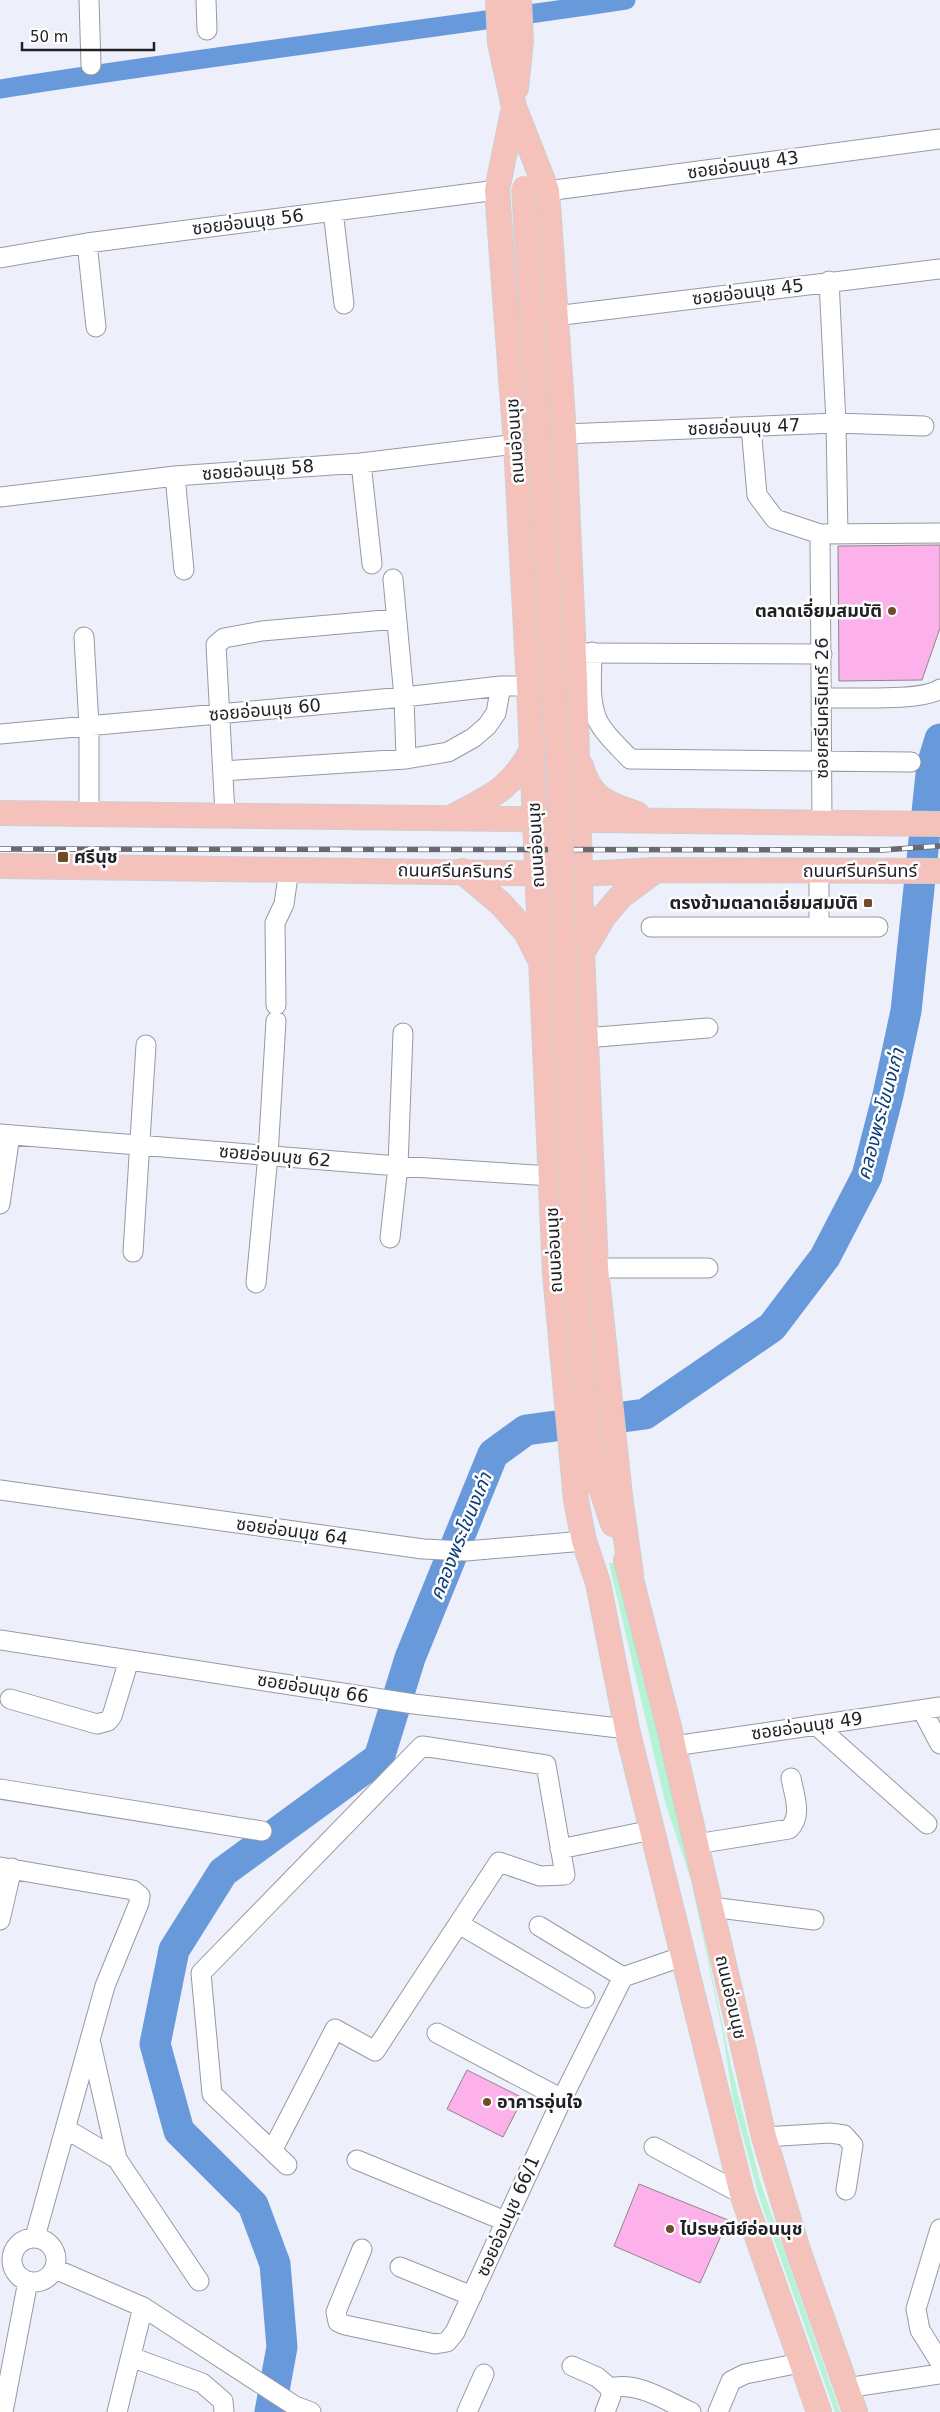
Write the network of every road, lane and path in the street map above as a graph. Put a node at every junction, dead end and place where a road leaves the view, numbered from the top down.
1 (90, 0) edge
2 (206, 0) edge
3 (498, 0) edge
4 (519, 0) edge
5 (207, 30) dead end
6 (510, 42) junction
7 (91, 65) dead end
8 (514, 107) junction
9 (940, 139) edge
10 (497, 190) junction
11 (535, 190) junction
12 (333, 211) junction
13 (87, 243) junction
14 (0, 258) edge
15 (940, 269) edge
16 (829, 281) junction
17 (344, 304) dead end
18 (555, 316) junction
19 (96, 327) dead end
20 (836, 423) junction
21 (924, 426) dead end
22 (751, 427) junction
23 (564, 434) junction
24 (516, 444) junction
25 (362, 463) junction
26 (176, 476) junction
27 (0, 498) edge
28 (829, 534) junction
29 (940, 534) edge
30 (372, 564) dead end
31 (184, 570) dead end
32 (393, 579) dead end
33 (396, 620) junction
34 (84, 637) dead end
35 (582, 653) junction
36 (822, 654) junction
37 (575, 680) junction
38 (501, 686) junction
39 (529, 686) junction
40 (940, 689) edge
41 (404, 697) junction
42 (822, 698) junction
43 (218, 714) junction
44 (89, 726) junction
45 (0, 734) edge
46 (532, 750) junction
47 (577, 750) junction
48 (406, 759) junction
49 (822, 761) junction
50 (911, 762) dead end
51 (224, 771) junction
52 (90, 812) junction
53 (0, 813) edge
54 (225, 814) junction
55 (452, 817) junction
56 (534, 819) junction
57 (579, 820) junction
58 (658, 820) junction
59 (822, 822) junction
60 (940, 824) edge
61 (0, 866) edge
62 (289, 869) junction
63 (656, 870) junction
64 (940, 870) edge
65 (462, 871) junction
66 (819, 871) junction
67 (538, 873) junction
68 (581, 874) junction
69 (819, 926) junction
70 (878, 926) dead end
71 (650, 927) dead end
72 (582, 953) junction
73 (540, 960) junction
74 (543, 1026) junction
75 (708, 1028) dead end
76 (585, 1031) junction
77 (404, 1033) dead end
78 (146, 1045) dead end
79 (5, 1134) edge
80 (140, 1145) junction
81 (268, 1156) junction
82 (398, 1166) junction
83 (550, 1176) junction
84 (0, 1204) edge
85 (390, 1238) dead end
86 (133, 1252) dead end
87 (596, 1268) junction
88 (708, 1268) dead end
89 (256, 1283) dead end
90 (593, 1464) junction
91 (0, 1490) edge
92 (584, 1542) junction
93 (631, 1575) junction
94 (598, 1582) junction
95 (0, 1640) edge
96 (129, 1660) junction
97 (10, 1699) dead end
98 (931, 1708) edge
99 (816, 1725) junction
100 (627, 1729) junction
101 (940, 1744) edge
102 (674, 1746) junction
103 (791, 1778) dead end
104 (0, 1789) edge
105 (927, 1824) dead end
106 (652, 1830) junction
107 (262, 1832) dead end
108 (696, 1844) junction
109 (560, 1848) junction
110 (6, 1867) edge
111 (711, 1907) junction
112 (0, 1920) edge
113 (814, 1920) dead end
114 (458, 1924) junction
115 (539, 1926) dead end
116 (684, 1956) junction
117 (623, 1977) junction
118 (585, 1998) dead end
119 (437, 2033) dead end
120 (90, 2041) junction
121 (562, 2099) junction
122 (66, 2129) junction
123 (764, 2137) junction
124 (654, 2147) dead end
125 (272, 2151) junction
126 (117, 2159) junction
127 (357, 2160) dead end
128 (287, 2165) dead end
129 (846, 2190) dead end
130 (742, 2194) junction
131 (505, 2221) junction
132 (940, 2229) edge
133 (36, 2237) junction
134 (362, 2249) dead end
135 (6, 2255) edge
136 (400, 2267) dead end
137 (55, 2269) junction
138 (28, 2281) junction
139 (200, 2281) dead end
140 (472, 2296) junction
141 (144, 2307) junction
142 (131, 2357) junction
143 (800, 2362) junction
144 (940, 2362) edge
145 (572, 2366) dead end
146 (484, 2374) dead end
147 (940, 2374) edge
148 (610, 2388) junction
149 (846, 2388) junction
150 (303, 2409) edge
151 (3, 2412) edge
152 (117, 2412) edge
153 (224, 2412) edge
154 (467, 2412) edge
155 (605, 2412) edge
156 (691, 2412) edge
157 (718, 2412) edge
158 (819, 2412) edge
159 (855, 2412) edge

1 - 7 street
2 - 5 street
3 - 6 main road, ถนนอ่อนนุช
4 - 6 main road, ถนนอ่อนนุช
6 - 8 main road, ถนนอ่อนนุช
8 - 10 main road, ถนนอ่อนนุช
8 - 11 main road, ถนนอ่อนนุช
9 - 11 street, ซอยอ่อนนุช 43
10 - 12 street, ซอยอ่อนนุช 56
10 - 24 main road, ถนนอ่อนนุช
11 - 18 main road, ถนนอ่อนนุช
11 - 90 main road, ถนนอ่อนนุช, bridge
12 - 13 street, ซอยอ่อนนุช 56
12 - 17 street
13 - 14 street, ซอยอ่อนนุช 56
13 - 19 street
15 - 16 street, ซอยอ่อนนุช 45
16 - 18 street, ซอยอ่อนนุช 45
16 - 20 street, ซอยศรีนครินทร์ 26
18 - 23 main road, ถนนอ่อนนุช
20 - 21 street, ซอยอ่อนนุช 47
20 - 22 street, ซอยอ่อนนุช 47
20 - 28 street, ซอยศรีนครินทร์ 26
22 - 23 street, ซอยอ่อนนุช 47
22 - 28 street
23 - 35 main road, ถนนอ่อนนุช
24 - 25 street, ซอยอ่อนนุช 58
24 - 39 main road, ถนนอ่อนนุช
25 - 26 street, ซอยอ่อนนุช 58
25 - 30 street
26 - 27 street, ซอยอ่อนนุช 58
26 - 31 street
28 - 29 street
28 - 36 street, ซอยศรีนครินทร์ 26
32 - 33 street
33 - 41 street
33 - 43 street
34 - 44 street
35 - 36 street
35 - 37 main road, ถนนอ่อนนุช
35 - 49 street
36 - 42 street, ซอยศรีนครินทร์ 26
37 - 39 main road
37 - 47 main road, ถนนอ่อนนุช
38 - 39 street, ซอยอ่อนนุช 60
38 - 41 street, ซอยอ่อนนุช 60
38 - 48 street
39 - 46 main road, ถนนอ่อนนุช
40 - 42 street
41 - 43 street, ซอยอ่อนนุช 60
41 - 48 street
42 - 49 street, ซอยศรีนครินทร์ 26
43 - 44 street, ซอยอ่อนนุช 60
43 - 51 street
44 - 45 street, ซอยอ่อนนุช 60
44 - 52 street
46 - 55 main road
46 - 56 main road, ถนนอ่อนนุช
47 - 57 main road, ถนนอ่อนนุช
47 - 58 main road
48 - 51 street
49 - 50 street
49 - 59 street, ซอยศรีนครินทร์ 26
51 - 54 street
52 - 53 main road
52 - 54 main road
54 - 55 main road
55 - 56 main road
56 - 57 main road
56 - 67 main road, ถนนอ่อนนุช
57 - 58 main road
57 - 68 main road, ถนนอ่อนนุช
58 - 59 main road
59 - 60 main road
61 - 62 main road, ถนนศรีนครินทร์
62 - 65 main road, ถนนศรีนครินทร์
62 - 81 street
63 - 66 main road, ถนนศรีนครินทร์
63 - 68 main road, ถนนศรีนครินทร์
63 - 72 main road
64 - 66 main road, ถนนศรีนครินทร์
65 - 67 main road, ถนนศรีนครินทร์
65 - 73 main road
66 - 69 street
67 - 68 main road, ถนนศรีนครินทร์
67 - 73 main road, ถนนอ่อนนุช
68 - 72 main road, ถนนอ่อนนุช
69 - 70 street
69 - 71 street
72 - 76 main road, ถนนอ่อนนุช
73 - 74 main road, ถนนอ่อนนุช
74 - 76 main road
74 - 83 main road, ถนนอ่อนนุช
75 - 76 street
76 - 87 main road, ถนนอ่อนนุช
77 - 82 street
78 - 80 street
79 - 80 street, ซอยอ่อนนุช 62
79 - 84 street
80 - 81 street, ซอยอ่อนนุช 62
80 - 86 street
81 - 82 street, ซอยอ่อนนุช 62
81 - 89 street
82 - 83 street, ซอยอ่อนนุช 62
82 - 85 street
83 - 92 main road, ถนนอ่อนนุช
87 - 88 street
87 - 93 main road, ถนนอ่อนนุช
90 - 93 main road, ถนนอ่อนนุช
90 - 94 main road, ถนนอ่อนนุช
91 - 92 street, ซอยอ่อนนุช 64
92 - 94 main road, ถนนอ่อนนุช
93 - 102 main road, ถนนอ่อนนุช
94 - 100 main road, ถนนอ่อนนุช
95 - 96 street, ซอยอ่อนนุช 66
96 - 97 street
96 - 100 street, ซอยอ่อนนุช 66
98 - 99 street, ซอยอ่อนนุช 49
98 - 101 street
99 - 102 street, ซอยอ่อนนุช 49
99 - 105 street
100 - 106 main road, ถนนอ่อนนุช
102 - 108 main road, ถนนอ่อนนุช
103 - 108 street
104 - 107 street
106 - 109 street
106 - 116 main road, ถนนอ่อนนุช
108 - 111 main road, ถนนอ่อนนุช
109 - 114 street
109 - 125 street
110 - 112 street
110 - 120 street
111 - 113 street
111 - 123 main road, ถนนอ่อนนุช
114 - 118 street
114 - 125 street
115 - 117 street
116 - 117 street
116 - 130 main road, ถนนอ่อนนุช
117 - 121 street, ซอยอ่อนนุช 66/1
119 - 121 street
120 - 122 street
120 - 126 street
121 - 131 street, ซอยอ่อนนุช 66/1
122 - 126 street
122 - 133 street
123 - 129 street
123 - 149 main road, ถนนอ่อนนุช
124 - 130 street
125 - 128 street
126 - 139 street
127 - 131 street
130 - 143 main road, ถนนอ่อนนุช
131 - 140 street, ซอยอ่อนนุช 66/1
132 - 144 street
133 - 135 street
133 - 137 street
134 - 140 street, ซอยอ่อนนุช 66/1
135 - 138 street
136 - 140 street
137 - 138 street
137 - 141 street
138 - 151 street
141 - 142 street
141 - 150 street
142 - 152 street
142 - 153 street
143 - 157 street
143 - 158 main road, ถนนอ่อนนุช
145 - 148 street
146 - 154 street
147 - 149 street
148 - 155 street
148 - 156 street
149 - 159 main road, ถนนอ่อนนุช

